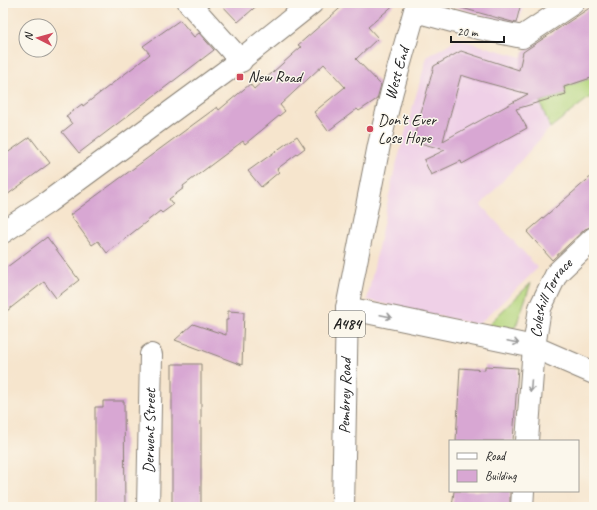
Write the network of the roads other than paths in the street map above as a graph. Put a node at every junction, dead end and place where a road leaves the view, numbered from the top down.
1 (189, 3) edge
2 (312, 3) edge
3 (573, 3) edge
4 (416, 7) edge
5 (241, 61) junction
6 (379, 145) joint
7 (3, 232) edge
8 (594, 238) edge
9 (347, 308) junction
10 (534, 347) junction
11 (151, 355) dead end
12 (594, 373) edge
13 (527, 440) edge
14 (523, 492) edge
15 (148, 507) edge
16 (343, 507) edge
17 (522, 507) edge

1 - 5 main road
2 - 5 main road
3 - 4 main road
4 - 6 main road, West End / A484
5 - 7 main road
6 - 9 main road, Pembrey Road / A484
8 - 10 main road, Coleshill Terrace
9 -> 10 main road
9 - 16 main road, Pembrey Road / A484
10 - 12 main road
10 -> 13 main road, Coleshill Terrace
11 - 15 main road, Derwent Street
14 - 17 main road

